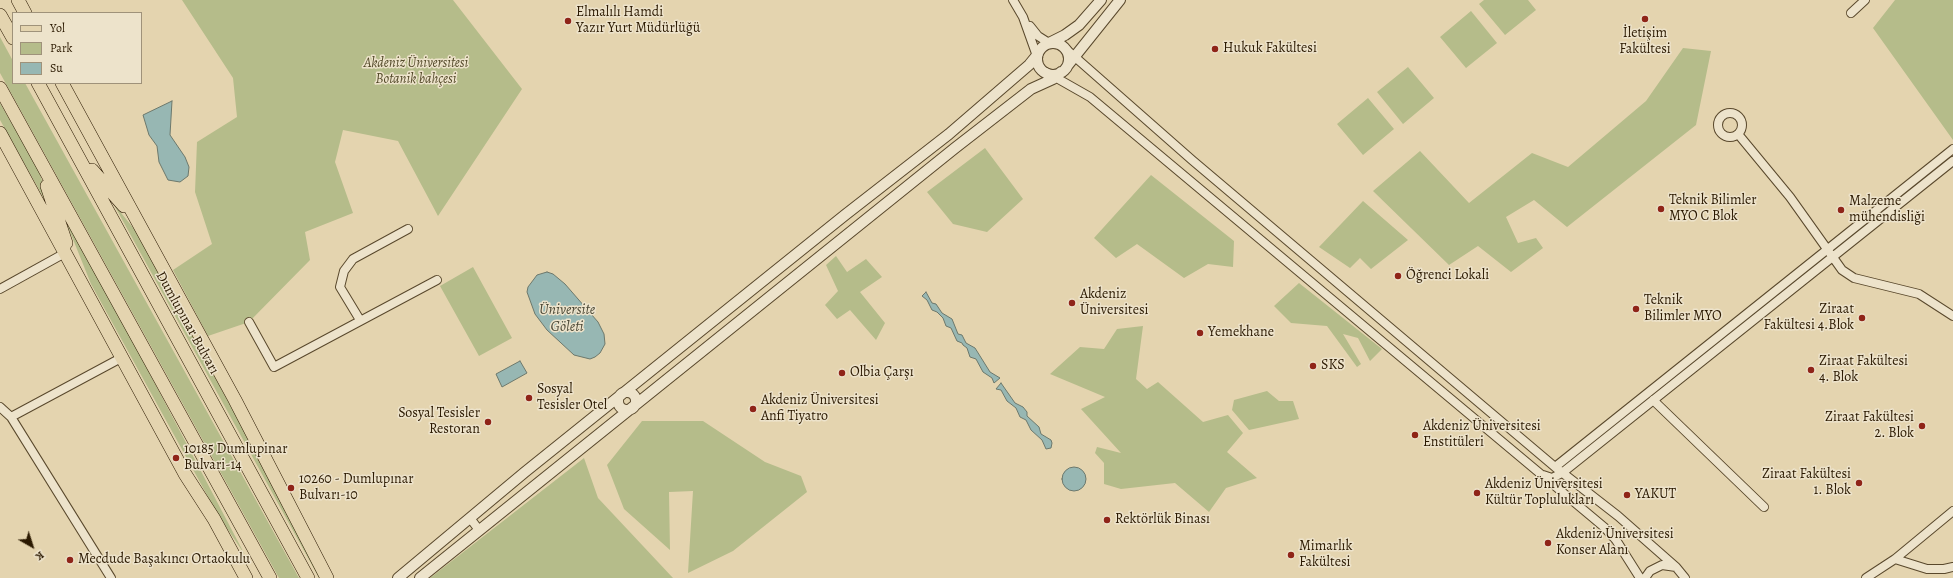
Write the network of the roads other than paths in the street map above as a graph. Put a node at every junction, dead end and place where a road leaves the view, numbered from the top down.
1 (18, 0) edge
2 (1014, 0) edge
3 (1101, 0) edge
4 (1120, 0) edge
5 (1865, 0) edge
6 (24, 12) edge
7 (1851, 13) dead end
8 (0, 15) edge
9 (1023, 17) junction
10 (12, 36) edge
11 (1049, 43) junction
12 (1038, 56) junction
13 (1062, 66) junction
14 (39, 84) edge
15 (54, 84) edge
16 (0, 88) edge
17 (65, 88) edge
18 (0, 133) edge
19 (1738, 134) dead end
20 (1953, 149) edge
21 (76, 151) junction
22 (37, 154) junction
23 (1953, 161) edge
24 (139, 224) junction
25 (408, 229) dead end
26 (1827, 251) junction
27 (65, 253) junction
28 (1833, 258) junction
29 (78, 277) junction
30 (437, 280) dead end
31 (0, 289) edge
32 (1953, 316) edge
33 (360, 320) junction
34 (249, 322) dead end
35 (121, 358) junction
36 (622, 394) junction
37 (1653, 400) junction
38 (0, 407) edge
39 (633, 408) junction
40 (12, 417) junction
41 (1526, 463) junction
42 (1555, 467) junction
43 (1562, 473) junction
44 (1764, 507) dead end
45 (1953, 511) edge
46 (470, 518) junction
47 (479, 530) junction
48 (1895, 559) junction
49 (318, 561) junction
50 (1953, 567) edge
51 (1681, 572) edge
52 (111, 578) edge
53 (246, 578) edge
54 (270, 578) edge
55 (308, 578) edge
56 (318, 578) edge
57 (327, 578) edge
58 (398, 578) edge
59 (420, 578) edge
60 (1640, 578) edge
61 (1645, 578) edge
62 (1688, 578) edge
63 (1866, 578) edge

1 - 6 main road
2 - 9 street
3 - 11 street
4 - 13 street
5 - 7 street
8 - 10 main road
9 - 11 street
9 - 12 street
11 - 12 street
11 - 13 street
12 - 13 street
12 - 36 street
13 - 39 street
13 - 41 street
13 - 42 street
14 - 21 main road, Dumlupınar Bulvarı
15 - 17 main road
16 - 22 main road
17 - 24 main road
18 - 27 main road
19 - 26 street
20 - 26 street
21 - 24 main road
21 - 55 main road, Dumlupınar Bulvarı
22 - 29 main road
22 - 54 main road
23 - 28 street
24 - 49 main road
25 - 33 street
26 - 28 street
26 - 42 street
27 - 29 main road
27 - 31 street
28 - 32 street
28 - 37 street
29 - 35 main road
30 - 33 street
33 - 34 street
35 - 40 street
35 - 53 main road
36 - 39 street
36 - 46 street
37 - 43 street
37 - 44 street
38 - 40 street
39 - 47 street
40 - 52 street
41 - 43 street
41 - 60 street
42 - 43 street
43 - 51 street
45 - 48 street
46 - 47 street
46 - 58 street
47 - 59 street
48 - 50 street
48 - 63 street
49 - 56 main road
49 - 57 main road
51 - 61 street
51 - 62 street

